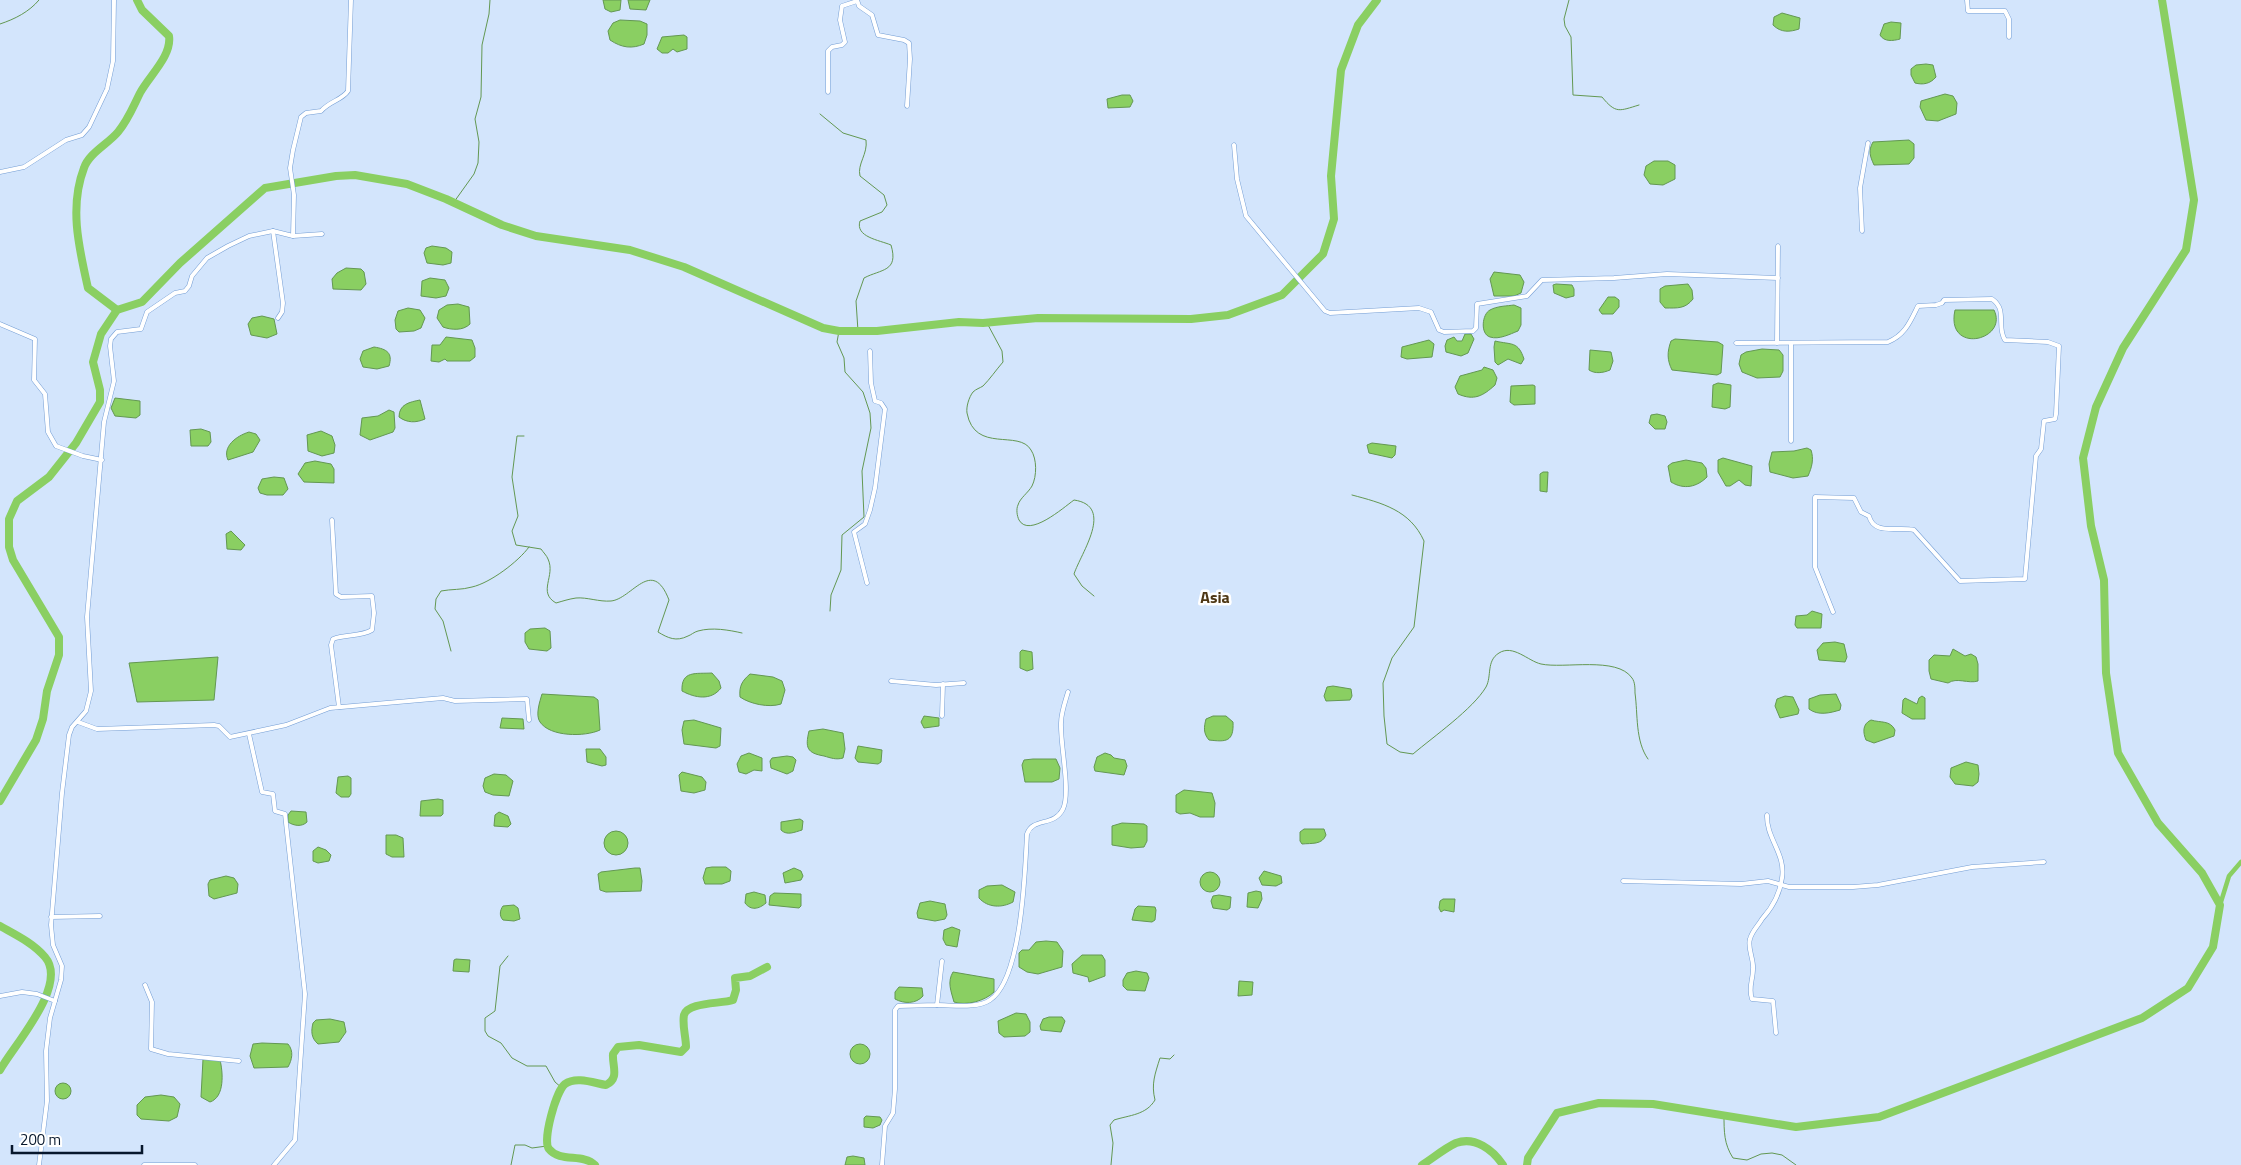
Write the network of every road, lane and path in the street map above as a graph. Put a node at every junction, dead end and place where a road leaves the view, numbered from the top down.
1 (114, 0) edge
2 (351, 0) edge
3 (857, 0) edge
4 (1967, 0) edge
5 (2009, 37) dead end
6 (828, 92) dead end
7 (907, 106) dead end
8 (1868, 143) dead end
9 (1234, 145) dead end
10 (0, 172) edge
11 (273, 231) junction
12 (1862, 231) dead end
13 (322, 234) dead end
14 (293, 236) junction
15 (1778, 246) dead end
16 (1778, 278) junction
17 (278, 318) dead end
18 (0, 324) edge
19 (1791, 343) junction
20 (1736, 344) dead end
21 (1777, 344) junction
22 (870, 351) dead end
23 (1791, 441) dead end
24 (102, 460) junction
25 (332, 520) dead end
26 (867, 583) dead end
27 (1833, 612) dead end
28 (891, 681) dead end
29 (964, 683) dead end
30 (943, 684) junction
31 (1068, 692) dead end
32 (339, 707) junction
33 (942, 716) dead end
34 (528, 720) dead end
35 (78, 722) junction
36 (249, 734) junction
37 (1767, 815) dead end
38 (2044, 862) dead end
39 (1623, 881) dead end
40 (1780, 885) junction
41 (100, 916) dead end
42 (51, 917) junction
43 (942, 961) dead end
44 (145, 985) dead end
45 (0, 996) edge
46 (54, 1000) junction
47 (937, 1005) junction
48 (1776, 1033) dead end
49 (239, 1061) dead end
50 (39, 1165) edge
51 (144, 1165) edge
52 (195, 1165) edge
53 (274, 1165) edge
54 (882, 1165) edge

1 - 10 street
2 - 14 street
3 - 6 street
3 - 7 street
4 - 5 street
8 - 12 street
9 - 16 street
11 - 14 street
11 - 17 street
11 - 24 street
13 - 14 street
15 - 16 street
16 - 21 street
18 - 24 street
19 - 21 street
19 - 23 street
19 - 27 street
20 - 21 street
22 - 26 street
24 - 35 street
25 - 32 street
28 - 30 street
29 - 30 street
30 - 33 street
31 - 47 street
32 - 34 street
32 - 36 street
35 - 36 street
35 - 42 street
36 - 53 street
37 - 40 street
38 - 40 street
39 - 40 street
40 - 48 street
41 - 42 street
42 - 46 street
43 - 47 street
44 - 49 street
45 - 46 street
46 - 50 street
47 - 54 street
51 - 52 street

